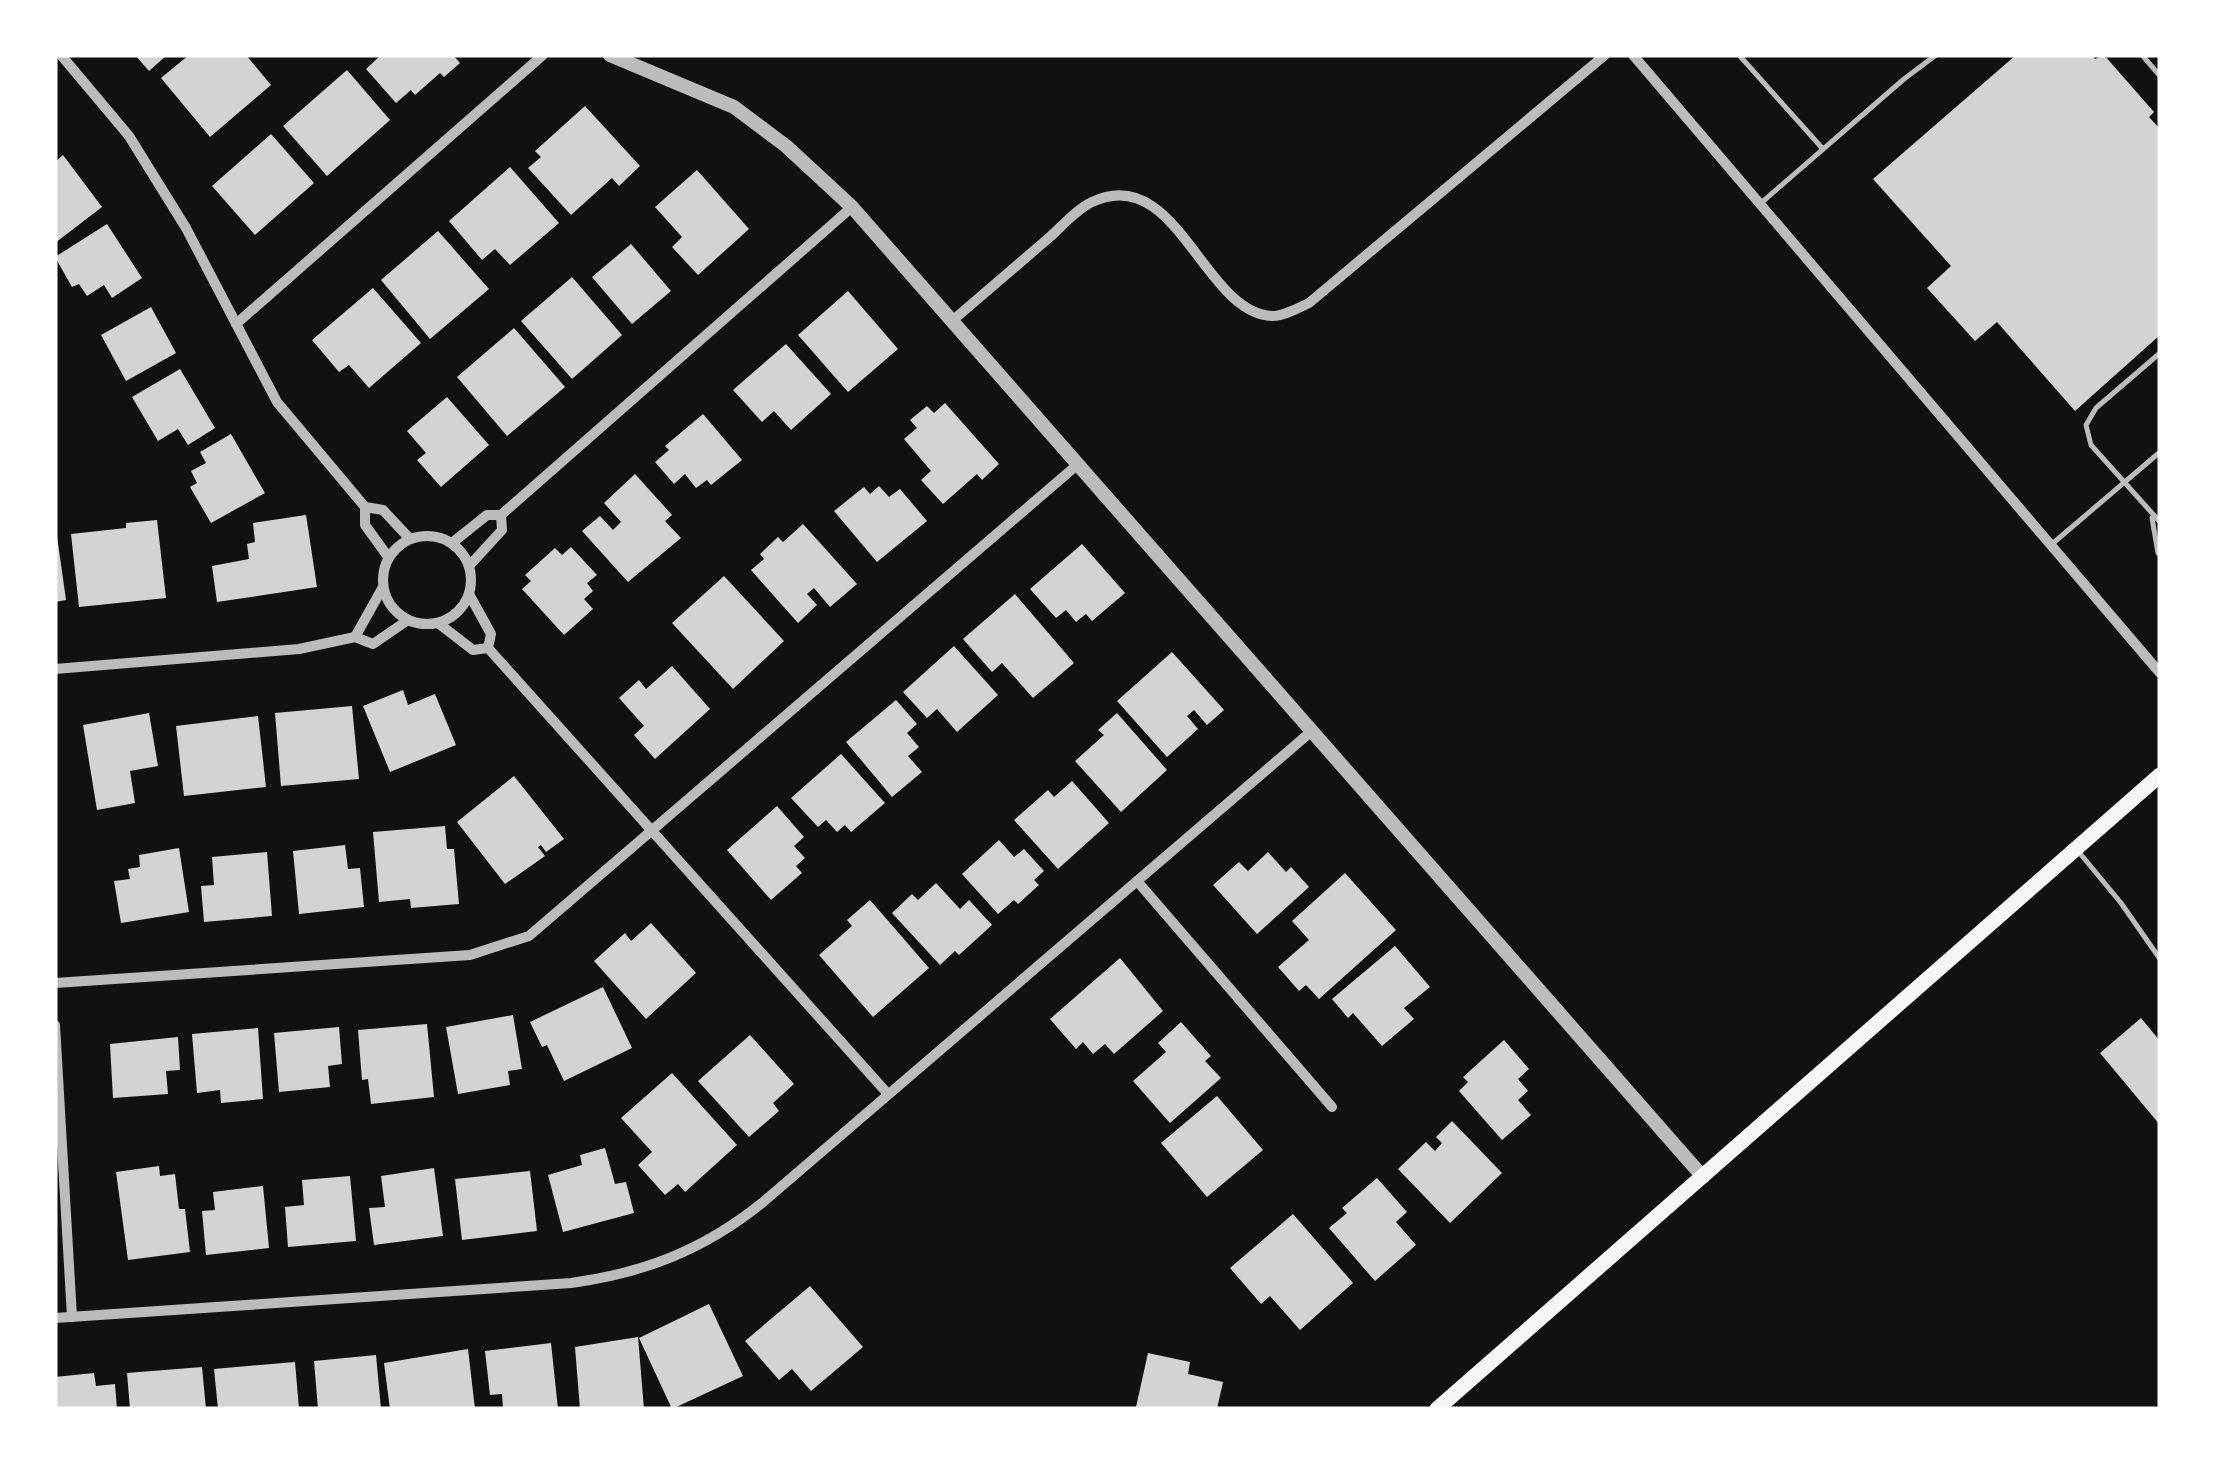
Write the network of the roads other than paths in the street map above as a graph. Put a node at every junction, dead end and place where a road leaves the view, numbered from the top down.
1 (61, 55) edge
2 (544, 55) edge
3 (610, 55) edge
4 (1605, 55) edge
5 (1633, 55) edge
6 (1739, 55) edge
7 (1936, 55) edge
8 (2142, 55) edge
9 (2160, 76) edge
10 (1823, 149) junction
11 (1759, 205) junction
12 (852, 207) junction
13 (952, 322) junction
14 (236, 324) junction
15 (2160, 353) edge
16 (2160, 452) edge
17 (1076, 466) junction
18 (2123, 484) junction
19 (365, 506) junction
20 (501, 515) junction
21 (2152, 515) junction
22 (2160, 522) edge
23 (410, 539) junction
24 (452, 542) junction
25 (2050, 546) junction
26 (2158, 553) edge
27 (389, 558) junction
28 (470, 565) junction
29 (383, 586) junction
30 (469, 594) junction
31 (408, 620) junction
32 (438, 623) junction
33 (355, 637) junction
34 (488, 648) junction
35 (55, 668) edge
36 (2160, 673) edge
37 (1313, 730) junction
38 (2160, 776) edge
39 (652, 830) junction
40 (2076, 849) junction
41 (1137, 881) junction
42 (2160, 958) edge
43 (55, 983) edge
44 (55, 1025) edge
45 (888, 1094) junction
46 (1332, 1107) dead end
47 (1702, 1177) junction
48 (72, 1317) junction
49 (55, 1318) edge
50 (1437, 1409) edge

1 - 14 street
2 - 14 street
3 - 12 street
4 - 13 street
5 - 11 street
6 - 10 lane
7 - 10 lane
8 - 9 lane
10 - 11 lane
11 - 25 street
12 - 13 street
12 - 20 street
13 - 17 street
14 - 19 street
15 - 18 lane
16 - 18 lane
17 - 37 street
17 - 39 street
18 - 21 lane
18 - 25 lane
19 - 23 street
19 - 27 street
20 - 24 street
20 - 28 street
21 - 22 lane
21 - 26 lane
23 - 24 street
23 - 27 street
24 - 28 street
25 - 36 street
27 - 29 street
28 - 30 street
29 - 31 street
29 - 33 street
30 - 32 street
30 - 34 street
31 - 32 street
31 - 33 street
32 - 34 street
33 - 35 street
34 - 39 street
37 - 41 street
37 - 47 street
38 - 40 main road
39 - 43 street
39 - 45 street
40 - 42 lane
40 - 47 main road
41 - 45 street
41 - 46 street
44 - 48 street
45 - 48 street
47 - 50 main road
48 - 49 street

